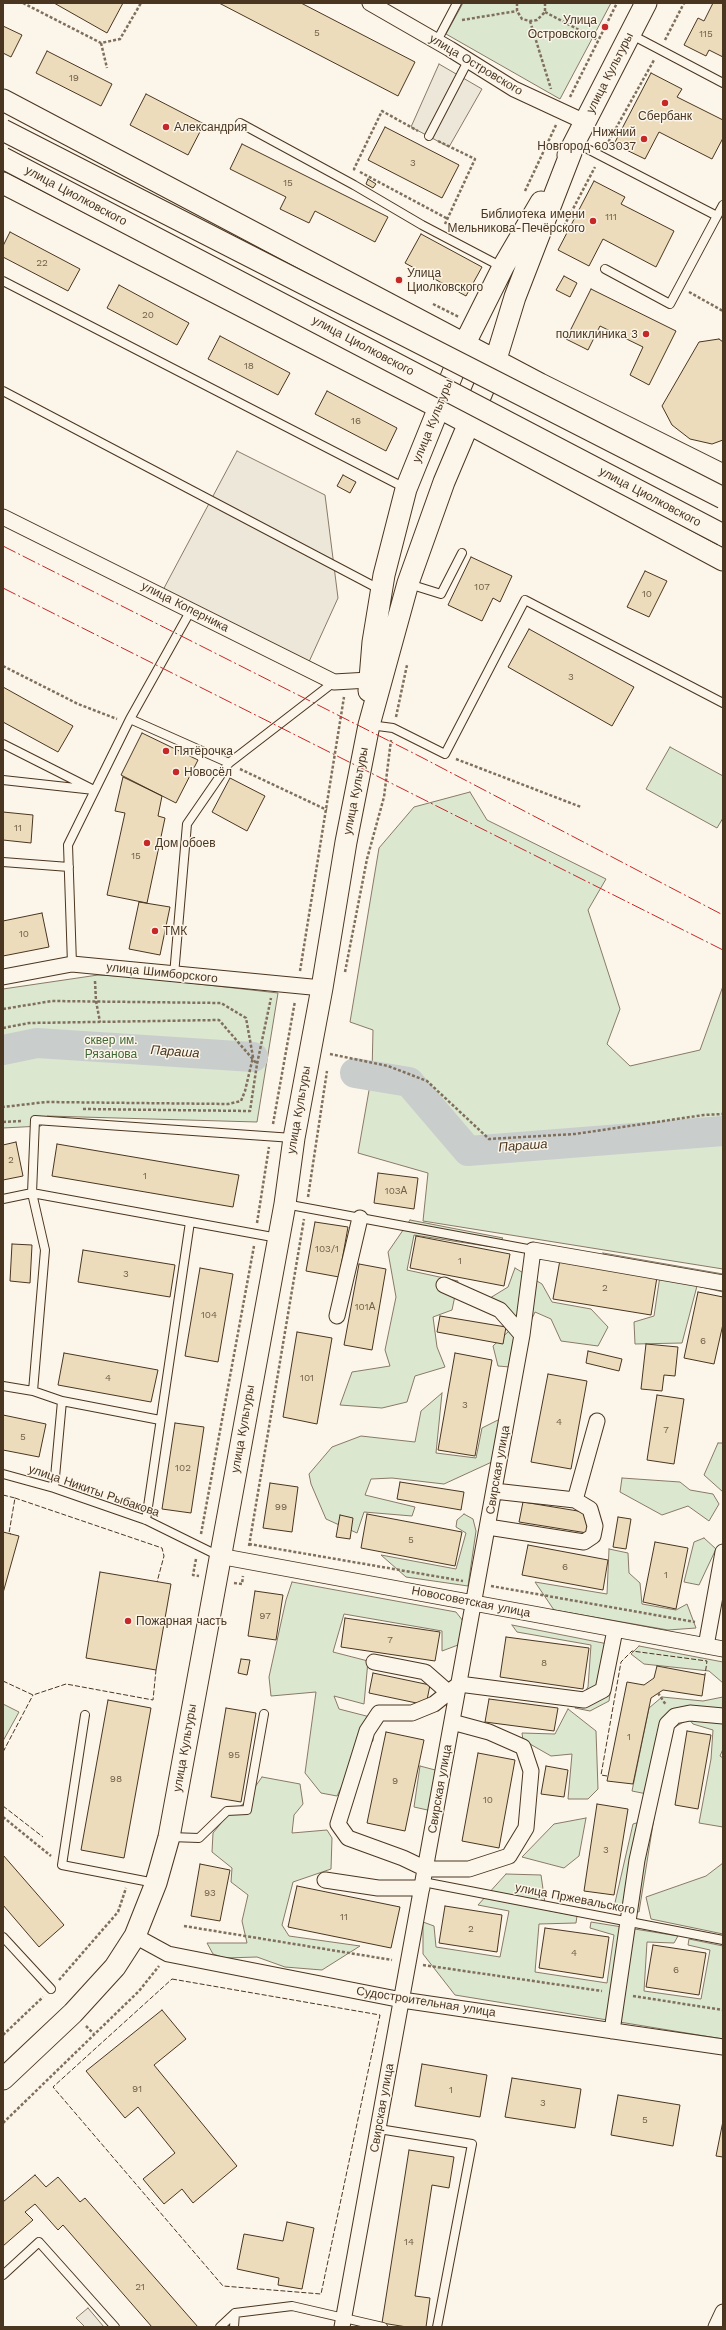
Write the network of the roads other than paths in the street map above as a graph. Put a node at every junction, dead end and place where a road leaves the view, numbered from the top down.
1 (370, 3) edge
2 (457, 3) edge
3 (646, 3) edge
4 (630, 34) junction
5 (437, 41) junction
6 (468, 61) junction
7 (723, 83) edge
8 (3, 100) edge
9 (585, 122) junction
10 (240, 123) dead end
11 (3, 130) edge
12 (429, 136) road end
13 (575, 142) junction
14 (3, 158) edge
15 (3, 183) edge
16 (723, 205) edge
17 (717, 216) junction
18 (503, 267) junction
19 (605, 269) dead end
20 (3, 281) edge
21 (465, 343) junction
22 (496, 359) junction
23 (3, 391) edge
24 (438, 407) junction
25 (468, 423) junction
26 (723, 475) edge
27 (406, 489) junction
28 (723, 498) edge
29 (3, 517) edge
30 (723, 535) edge
31 (462, 553) dead end
32 (723, 560) edge
33 (408, 583) junction
34 (382, 590) junction
35 (191, 610) junction
36 (370, 680) junction
37 (340, 681) junction
38 (723, 703) edge
39 (129, 721) junction
40 (369, 725) junction
41 (3, 744) edge
42 (228, 763) junction
43 (3, 780) edge
44 (94, 790) junction
45 (3, 862) edge
46 (69, 867) junction
47 (72, 964) junction
48 (174, 975) junction
49 (3, 977) edge
50 (322, 988) junction
51 (294, 1138) junction
52 (32, 1193) junction
53 (3, 1199) edge
54 (284, 1204) junction
55 (360, 1218) junction
56 (190, 1222) junction
57 (278, 1238) junction
58 (533, 1250) junction
59 (723, 1283) edge
60 (444, 1285) dead end
61 (337, 1316) dead end
62 (522, 1335) junction
63 (3, 1386) edge
64 (33, 1391) junction
65 (62, 1401) junction
66 (160, 1420) junction
67 (597, 1421) dead end
68 (3, 1474) edge
69 (54, 1488) junction
70 (494, 1491) junction
71 (575, 1500) junction
72 (146, 1520) junction
73 (488, 1527) junction
74 (723, 1552) edge
75 (219, 1556) junction
76 (474, 1603) junction
77 (615, 1630) junction
78 (706, 1646) junction
79 (723, 1648) edge
80 (374, 1662) dead end
81 (454, 1689) junction
82 (264, 1714) dead end
83 (85, 1715) dead end
84 (723, 1716) edge
85 (452, 1722) junction
86 (169, 1837) junction
87 (325, 1880) dead end
88 (424, 1880) junction
89 (156, 1883) junction
90 (628, 1922) junction
91 (135, 1936) junction
92 (3, 1937) edge
93 (723, 1940) edge
94 (51, 1989) road end
95 (402, 2000) junction
96 (612, 2031) junction
97 (723, 2047) edge
98 (3, 2079) edge
99 (378, 2129) junction
100 (3, 2275) edge
101 (723, 2312) edge
102 (235, 2314) junction
103 (343, 2323) edge
104 (115, 2327) edge
105 (220, 2327) edge
106 (234, 2327) edge
107 (383, 2327) edge
108 (437, 2327) edge
109 (716, 2327) edge

1 - 5 street, улица Островского
2 - 5 lane
3 - 4 main road, улица Культуры
4 - 7 lane
4 - 9 main road, улица Культуры
5 - 6 street, улица Островского
6 - 9 street, улица Островского
6 - 12 lane
8 - 21 main road
9 - 13 main road, улица Культуры
10 - 18 lane
11 - 28 main road, улица Циолковского, bridge
13 - 17 lane
13 - 18 main road, улица Культуры
13 - 22 main road, улица Культуры
14 - 30 main road, улица Циолковского, bridge
15 - 24 main road
16 - 17 lane
17 - 19 lane
18 - 21 main road, улица Культуры
20 - 27 lane
21 - 22 main road
21 - 24 main road, улица Культуры
22 - 25 main road, улица Культуры
22 - 26 main road
23 - 34 lane
24 - 25 main road
24 - 27 main road, улица Культуры
25 - 32 main road
25 - 33 main road, улица Культуры
27 - 34 main road, улица Культуры
29 - 35 street, улица Коперника
31 - 33 lane
33 - 40 main road, улица Культуры
34 - 36 main road, улица Культуры
35 - 37 street, улица Коперника
35 - 39 lane
36 - 37 street, улица Коперника
36 - 40 main road, улица Культуры
37 - 42 lane
38 - 40 lane
39 - 42 lane
39 - 44 lane
40 - 50 main road, улица Культуры
41 - 44 lane
42 - 48 lane
43 - 44 lane
44 - 46 lane
45 - 46 lane
46 - 47 lane
47 - 48 street, улица Шимборского
47 - 49 street, улица Шимборского
48 - 50 street, улица Шимборского
50 - 51 main road, улица Культуры
51 - 52 lane
51 - 54 main road, улица Культуры
52 - 53 lane
52 - 56 lane
52 - 64 lane
54 - 55 lane
54 - 57 main road, улица Культуры
55 - 58 lane
55 - 61 street
56 - 57 lane
56 - 66 lane
57 - 75 main road, улица Культуры
58 - 59 street
58 - 62 street, Свирская улица
60 - 62 street
62 - 70 street, Свирская улица
63 - 64 lane
64 - 65 lane
65 - 66 lane
65 - 69 lane
66 - 72 lane
67 - 71 street
68 - 69 lane, улица Никиты Рыбакова
69 - 72 lane, улица Никиты Рыбакова
70 - 71 street
70 - 73 street, Свирская улица
71 - 73 street
72 - 75 lane, улица Никиты Рыбакова
73 - 76 street, Свирская улица
74 - 78 street
75 - 76 street, Новосоветская улица
75 - 86 main road, улица Культуры
76 - 77 street, Новосоветская улица
76 - 81 street, Свирская улица
77 - 78 street, Новосоветская улица
77 - 81 street
78 - 79 street, Новосоветская улица
80 - 81 street
81 - 85 street, Свирская улица
81 - 88 street
82 - 86 lane
83 - 89 lane
84 - 90 street
85 - 88 street, Свирская улица
85 - 88 street
86 - 89 main road, улица Культуры
87 - 88 street
88 - 90 lane, улица Пржевальского
88 - 95 street, Свирская улица
89 - 91 main road, улица Культуры
90 - 93 lane, улица Пржевальского
90 - 96 street
91 - 95 street, Судостроительная улица
91 - 98 main road, улица Культуры
92 - 94 lane
95 - 96 street, Судостроительная улица
95 - 99 street, Свирская улица
96 - 97 street, Судостроительная улица
99 - 103 street, Свирская улица
99 - 108 lane
100 - 104 lane
101 - 109 street
102 - 103 lane
102 - 105 lane
102 - 106 lane
103 - 107 lane

